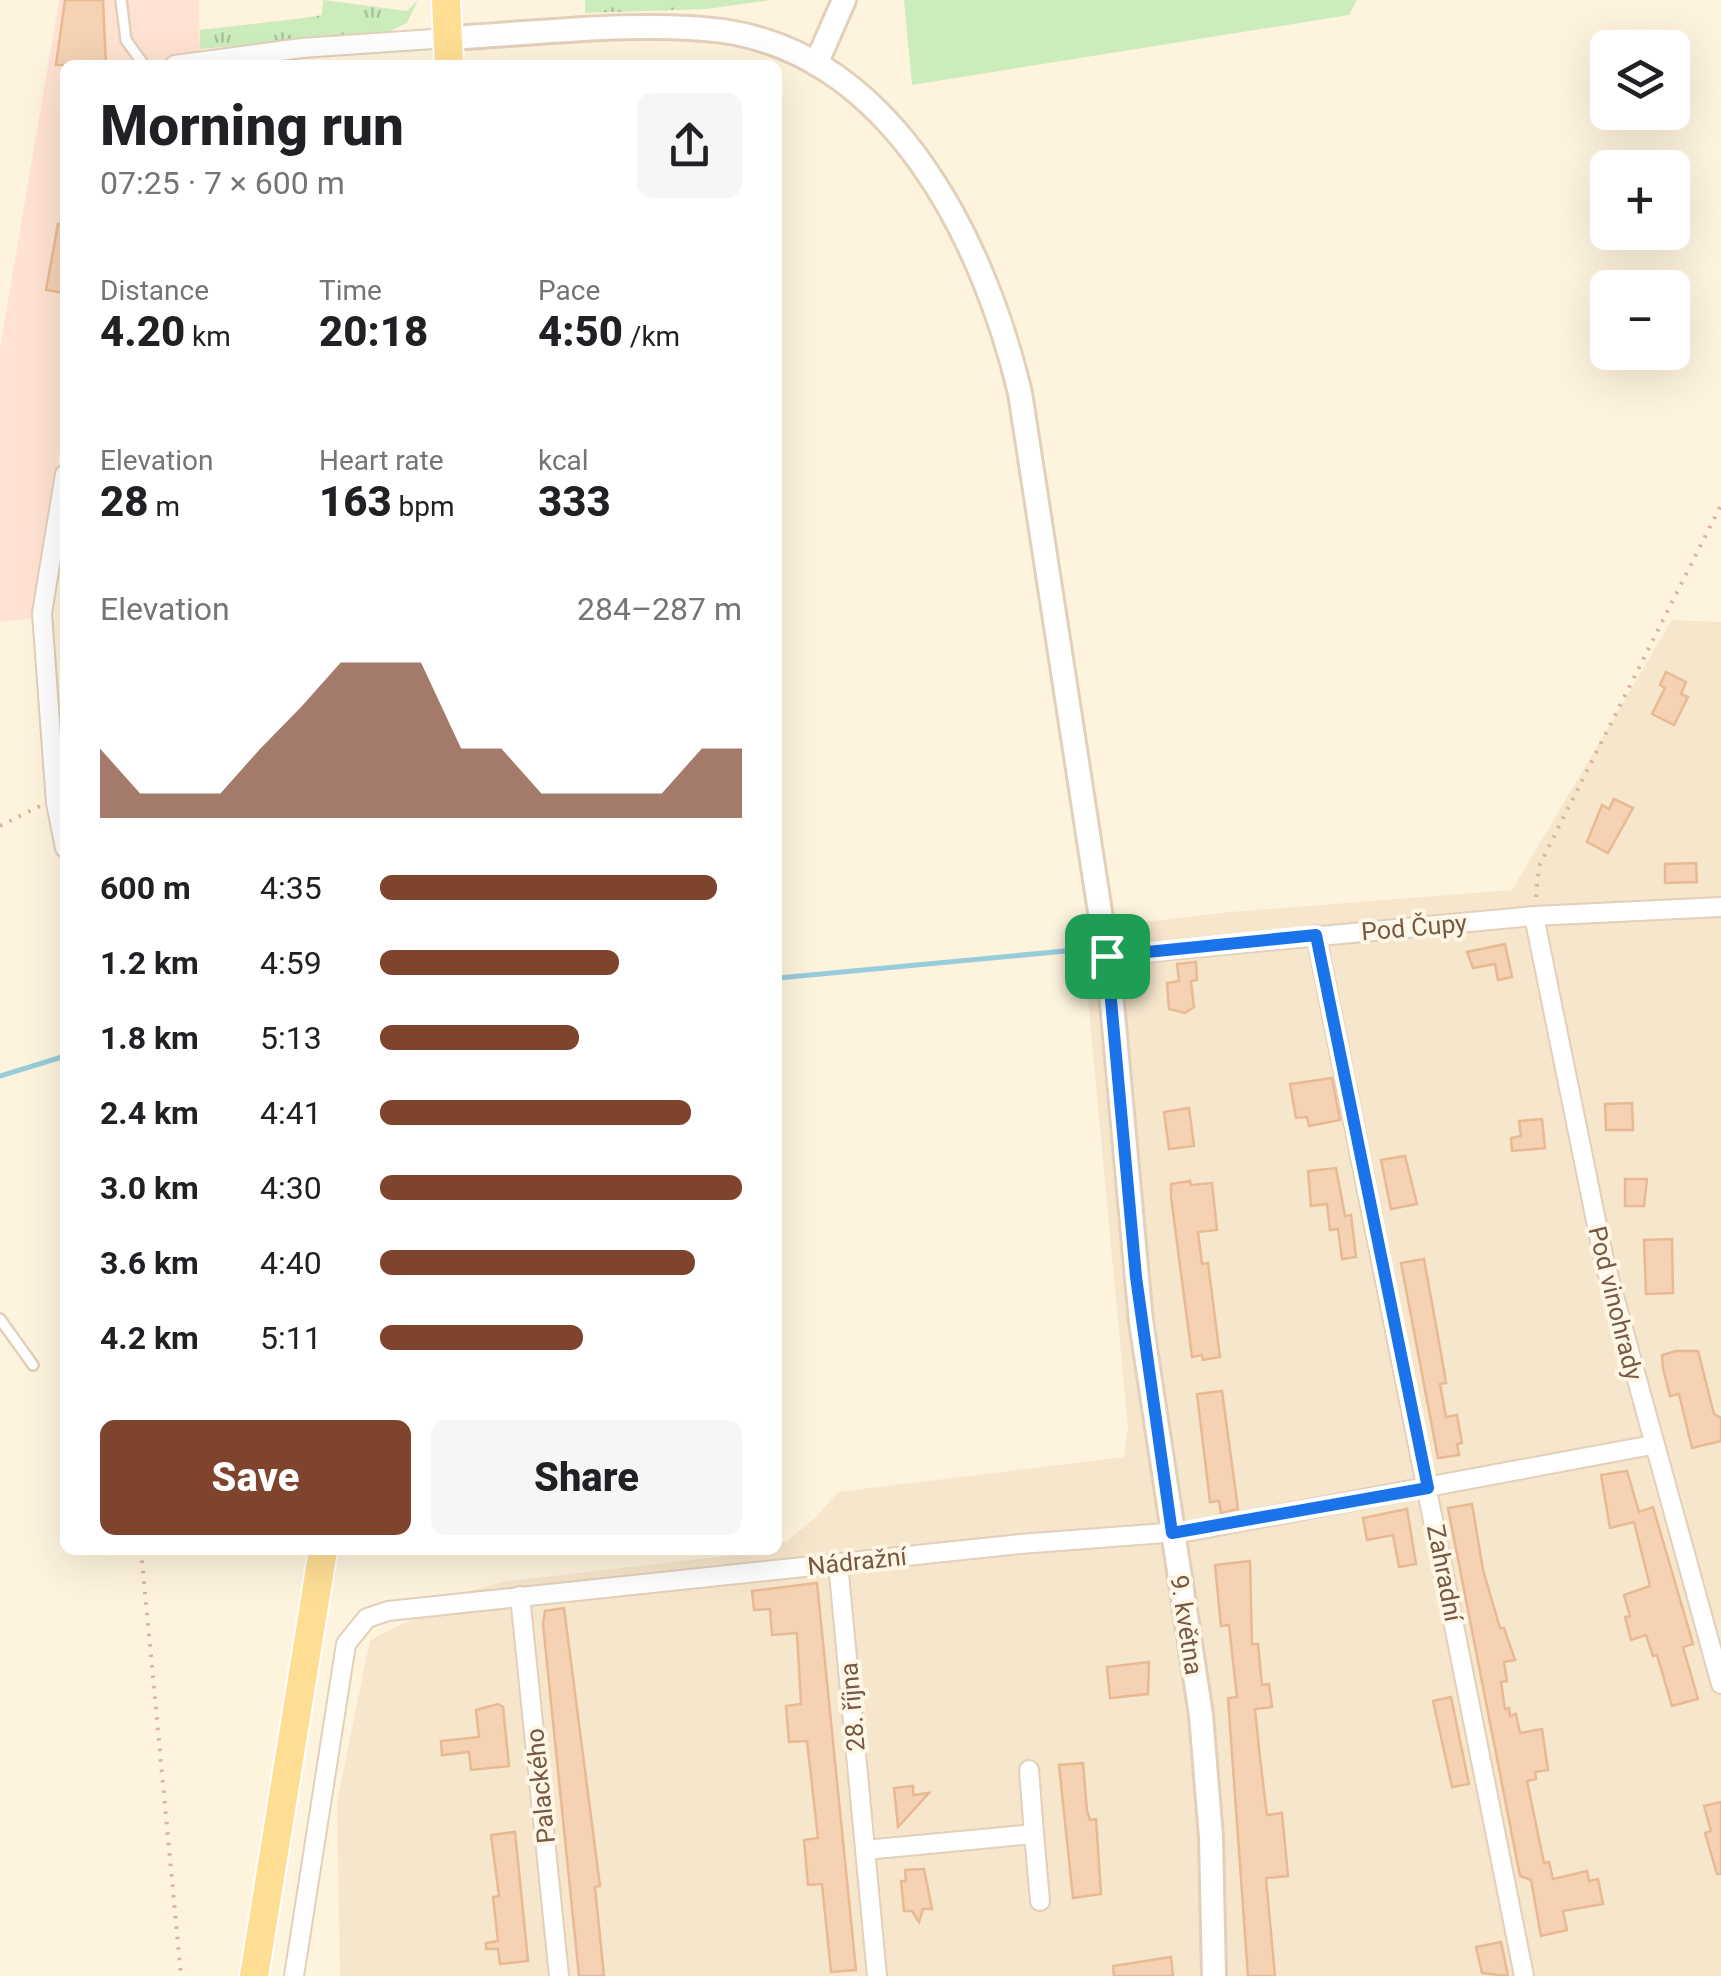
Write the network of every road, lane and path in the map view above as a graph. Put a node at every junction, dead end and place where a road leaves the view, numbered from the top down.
1 (121, 0) edge
2 (446, 0) edge
3 (844, 0) edge
4 (448, 51) edge
5 (140, 60) edge
6 (212, 60) edge
7 (816, 64) junction
8 (60, 504) edge
9 (1721, 505) edge
10 (56, 803) junction
11 (60, 823) edge
12 (0, 826) edge
13 (1721, 908) edge
14 (1534, 916) junction
15 (1316, 935) junction
16 (1107, 956) junction
17 (0, 1319) edge
18 (33, 1365) dead end
19 (1652, 1445) junction
20 (1428, 1488) junction
21 (1172, 1533) junction
22 (142, 1555) edge
23 (322, 1555) edge
24 (838, 1563) junction
25 (520, 1596) junction
26 (1721, 1684) edge
27 (1029, 1770) dead end
28 (1034, 1834) junction
29 (865, 1850) junction
30 (1040, 1901) dead end
31 (181, 1976) edge
32 (254, 1976) edge
33 (294, 1976) edge
34 (559, 1976) edge
35 (877, 1976) edge
36 (1214, 1976) edge
37 (1524, 1976) edge

1 - 5 lane
2 - 4 main road
3 - 7 street
4 - 6 street
4 - 7 street, 9. května
7 - 16 street, 9. května
8 - 10 street
9 - 14 path
10 - 11 street
10 - 12 path
13 - 14 street, Pod Čupy
14 - 15 street, Pod Čupy
14 - 19 street, Pod vinohrady
15 - 16 street, Pod Čupy
15 - 20 street, Zahradní
16 - 21 street, 9. května
17 - 18 lane
19 - 20 street, Nádražní
19 - 26 street, Pod vinohrady
20 - 21 street, Nádražní
20 - 37 street, Zahradní
21 - 24 street, Nádražní
21 - 36 street, 9. května
22 - 31 path
23 - 32 main road
24 - 25 street, Nádražní
24 - 29 street, 28. října
25 - 33 street, Nádražní
25 - 34 street, Palackého
27 - 28 street
28 - 29 street
28 - 30 street
29 - 35 street, 28. října

